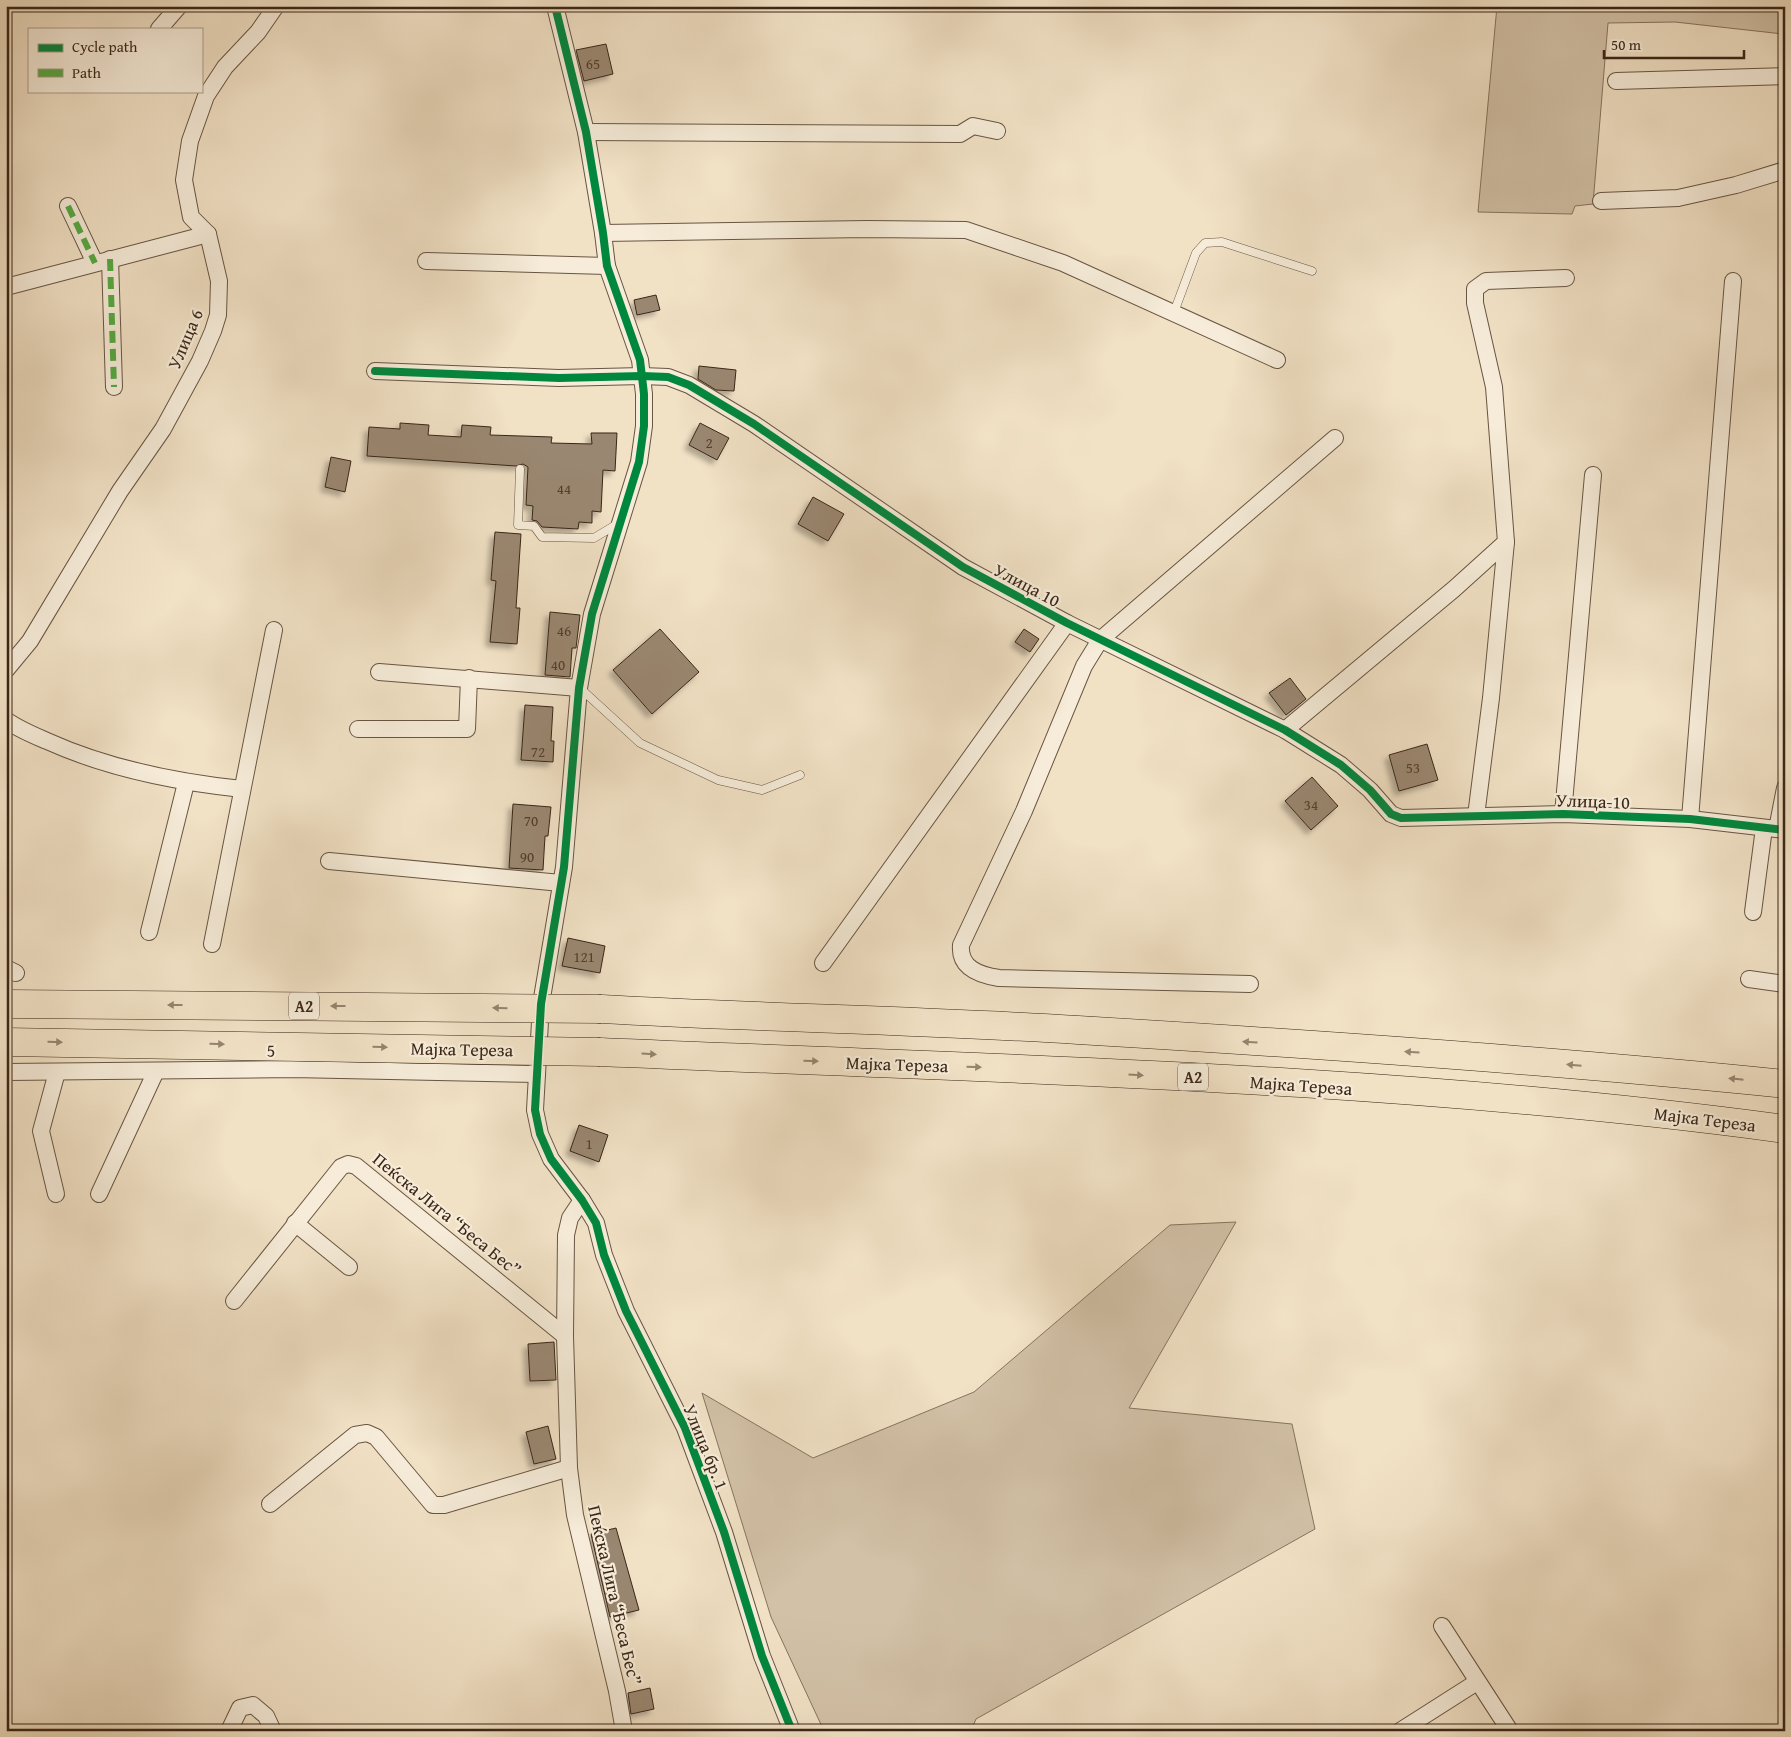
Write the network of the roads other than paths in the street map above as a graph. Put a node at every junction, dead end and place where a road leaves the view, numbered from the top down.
1 (179, 6) edge
2 (276, 6) edge
3 (555, 6) edge
4 (160, 28) edge
5 (1785, 76) edge
6 (1616, 81) dead end
7 (997, 131) dead end
8 (586, 132) junction
9 (1785, 170) edge
10 (1601, 200) dead end
11 (68, 206) dead end
12 (604, 233) junction
13 (208, 234) junction
14 (103, 261) junction
15 (426, 261) dead end
16 (607, 266) junction
17 (1312, 271) dead end
18 (1566, 278) dead end
19 (1733, 281) dead end
20 (6, 287) edge
21 (1173, 315) junction
22 (1277, 360) dead end
23 (375, 371) dead end
24 (642, 376) junction
25 (114, 387) dead end
26 (1335, 438) dead end
27 (520, 469) dead end
28 (1593, 475) dead end
29 (623, 520) junction
30 (1506, 542) junction
31 (1067, 623) junction
32 (274, 630) dead end
33 (1100, 640) junction
34 (6, 670) edge
35 (379, 672) dead end
36 (468, 678) junction
37 (579, 688) junction
38 (6, 720) edge
39 (358, 729) dead end
40 (1284, 730) junction
41 (800, 775) dead end
42 (186, 783) junction
43 (1785, 788) edge
44 (242, 789) junction
45 (1564, 814) junction
46 (1476, 816) junction
47 (1400, 818) joint
48 (1690, 819) junction
49 (1775, 829) edge
50 (329, 861) dead end
51 (561, 883) junction
52 (1753, 912) dead end
53 (149, 932) dead end
54 (212, 944) dead end
55 (823, 964) dead end
56 (1749, 979) dead end
57 (1250, 984) dead end
58 (1785, 984) edge
59 (6, 1004) edge
60 (6, 1042) edge
61 (156, 1071) junction
62 (6, 1072) edge
63 (57, 1072) junction
64 (537, 1074) junction
65 (1785, 1084) edge
66 (1785, 1129) edge
67 (56, 1194) dead end
68 (99, 1194) dead end
69 (582, 1200) junction
70 (295, 1223) junction
71 (349, 1267) dead end
72 (234, 1301) dead end
73 (565, 1336) junction
74 (569, 1468) junction
75 (270, 1504) dead end
76 (1442, 1626) dead end
77 (1477, 1682) junction
78 (229, 1731) edge
79 (273, 1731) edge
80 (624, 1731) edge
81 (792, 1731) edge
82 (1400, 1731) edge
83 (1510, 1731) edge

1 - 4 street
2 - 13 street
3 - 8 street, Улица бр. 1
5 - 6 street
7 - 8 street
8 - 12 street, Улица бр. 1
9 - 10 street
11 - 14 street
12 - 16 street, Улица бр. 1
12 - 21 street
13 - 14 street
13 - 34 street, Улица 6
14 - 20 street
14 - 25 street
15 - 16 street
16 - 24 street, Улица бр. 1
17 - 21 lane
18 - 30 street
19 - 48 street
21 - 22 street
23 - 24 street, Улица 10
24 - 29 street, Улица бр. 1
24 - 31 street, Улица 10
26 - 33 street
27 - 29 lane
28 - 45 street
29 - 37 street, Улица бр. 1
30 - 40 street
30 - 46 street
31 - 33 street, Улица 10
31 - 55 street
32 - 44 street
33 - 40 street, Улица 10
33 - 57 street
35 - 36 street
36 - 37 street
36 - 39 street
37 - 41 lane
37 - 51 street, Улица бр. 1
38 - 42 street
40 - 47 street, Улица 10
42 - 44 street
42 - 53 street
43 - 49 street
44 - 54 street
45 - 46 street, Улица-10
45 - 48 street, Улица-10
46 - 47 street, Улица-10
48 - 49 street, Улица-10
49 - 52 street
50 - 51 street
51 - 64 street, Улица бр. 1
56 - 58 street
65 -> 59 highway, A2, bridge
60 -> 66 highway, Мајка Тереза / A2, bridge
61 - 63 street, 5
61 - 64 street, 5
61 - 68 street
62 - 63 street, 5
63 - 67 street
64 - 69 street, Улица бр. 1
69 - 73 street, Пеќска Лига “Беса Бес”
69 - 81 street, Улица бр. 1
70 - 71 street
70 - 72 street, Пеќска Лига “Беса Бес”
70 - 73 street, Пеќска Лига “Беса Бес”
73 - 74 street, Пеќска Лига “Беса Бес”
74 - 75 street
74 - 80 street, Пеќска Лига “Беса Бес”
76 - 77 street
77 - 82 street
77 - 83 street
78 - 79 street

